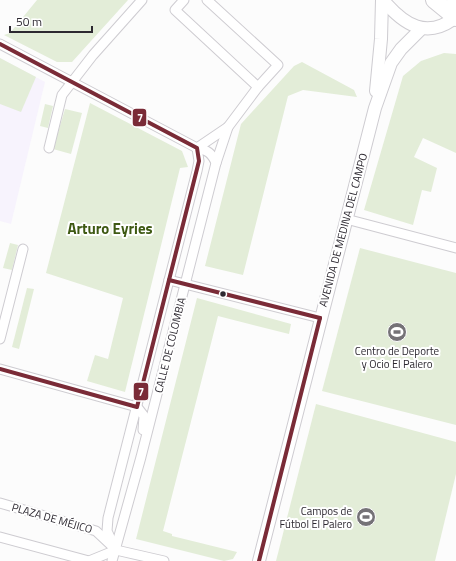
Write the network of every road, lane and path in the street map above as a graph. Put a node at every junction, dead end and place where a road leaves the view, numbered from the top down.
1 (142, 0) edge
2 (184, 0) edge
3 (206, 0) edge
4 (382, 0) edge
5 (434, 0) edge
6 (456, 18) edge
7 (421, 29) junction
8 (0, 44) edge
9 (72, 82) junction
10 (258, 87) junction
11 (375, 108) junction
12 (228, 127) junction
13 (49, 148) dead end
14 (197, 148) junction
15 (216, 163) junction
16 (346, 219) junction
17 (456, 248) edge
18 (23, 249) dead end
19 (170, 280) junction
20 (185, 284) junction
21 (320, 318) junction
22 (0, 339) edge
23 (0, 369) edge
24 (137, 407) junction
25 (125, 452) junction
26 (142, 454) junction
27 (0, 503) edge
28 (0, 537) edge
29 (116, 550) junction
30 (89, 561) edge
31 (112, 561) edge
32 (164, 561) edge
33 (259, 561) edge

1 - 9 street
2 - 10 street
3 - 10 street, CALLE DE COLOMBIA
4 - 7 main road
4 - 11 main road, AVENIDA DE MEDINA DEL CAMPO
5 - 6 highway
6 - 7 main road
7 - 11 main road, AVENIDA DE MEDINA DEL CAMPO
8 - 9 street
9 - 13 street
9 - 14 street
10 - 12 street, CALLE DE COLOMBIA
11 - 16 main road, AVENIDA DE MEDINA DEL CAMPO
12 - 14 street, CALLE DE COLOMBIA
12 - 15 street, CALLE DE COLOMBIA
14 - 15 street
14 - 19 street, CALLE DE COLOMBIA
15 - 20 street, CALLE DE COLOMBIA
16 - 17 street
16 - 21 main road, AVENIDA DE MEDINA DEL CAMPO
18 - 22 street
19 - 20 street
19 - 24 street, CALLE DE COLOMBIA
20 - 21 street
20 - 26 street, CALLE DE COLOMBIA
21 - 33 main road, AVENIDA DE MEDINA DEL CAMPO
23 - 24 street
24 - 25 street, CALLE DE COLOMBIA
24 - 26 street
25 - 26 street
25 - 29 street, CALLE DE COLOMBIA
26 - 29 street, CALLE DE COLOMBIA
27 - 29 street, PLAZA DE MÉJICO
28 - 30 street
29 - 30 street
29 - 31 street, CALLE DE COLOMBIA
29 - 32 street

